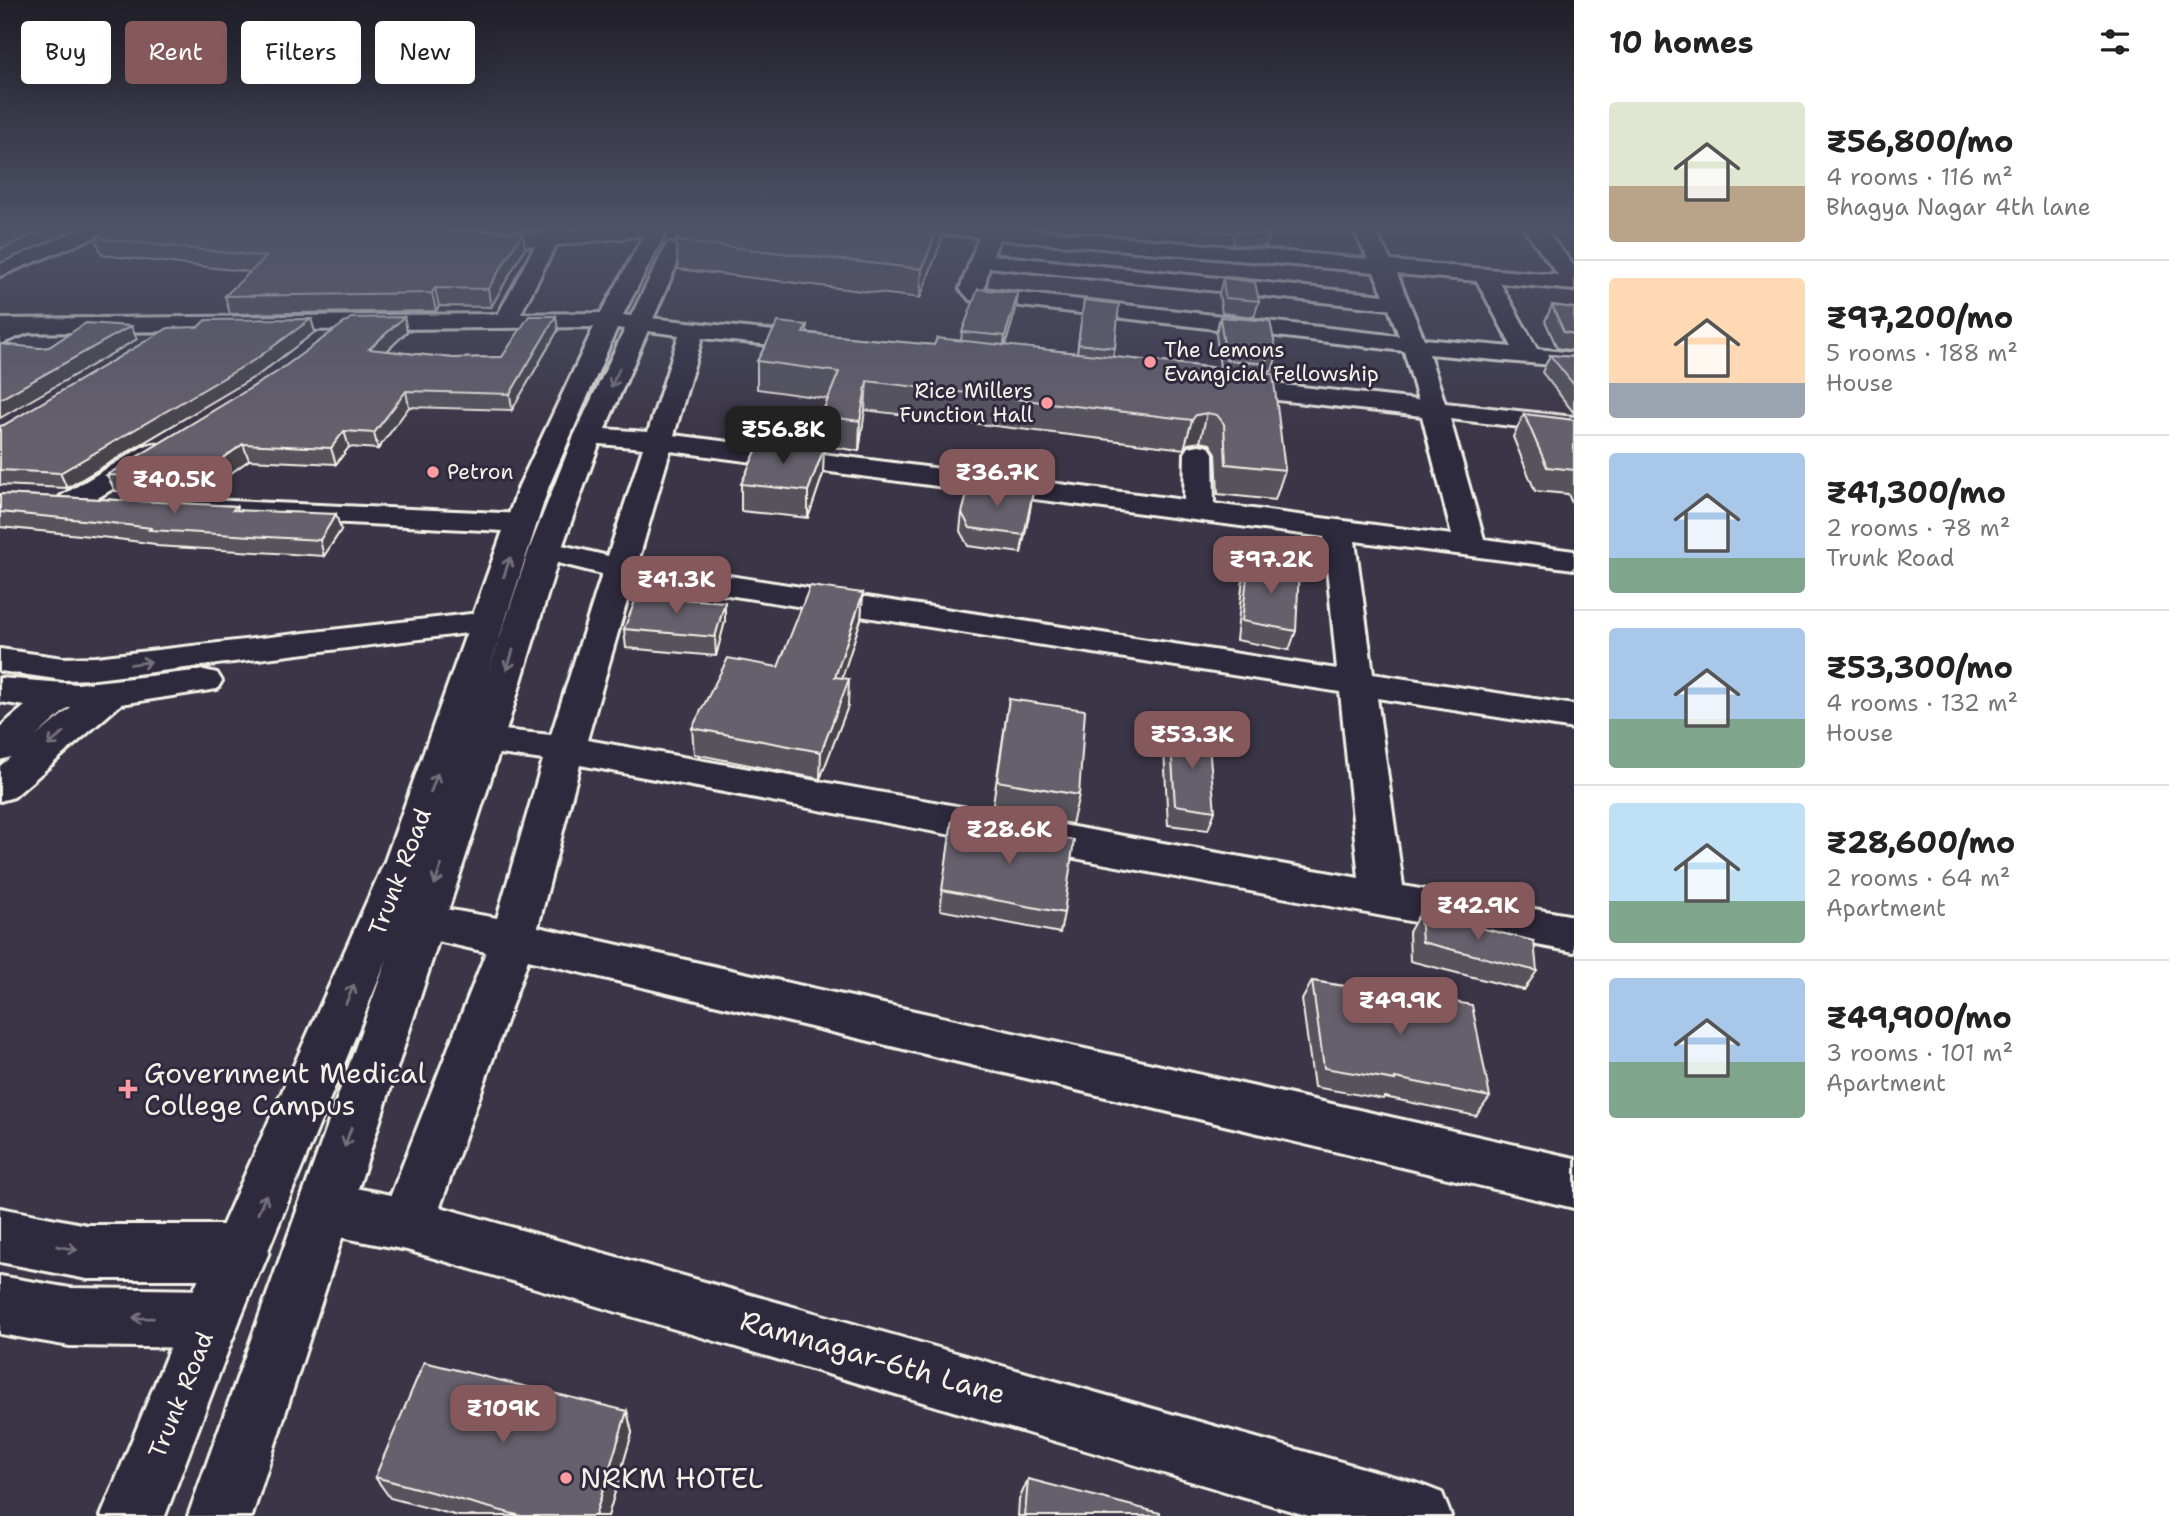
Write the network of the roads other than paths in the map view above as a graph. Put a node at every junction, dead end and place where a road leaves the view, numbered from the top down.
1 (519, 297) edge
2 (635, 297) edge
3 (993, 297) edge
4 (1265, 297) edge
5 (1338, 297) edge
6 (1396, 297) edge
7 (1497, 297) edge
8 (1398, 303) junction
9 (507, 320) junction
10 (351, 321) junction
11 (624, 322) junction
12 (179, 325) junction
13 (693, 329) junction
14 (1268, 329) junction
15 (7, 330) edge
16 (844, 345) edge
17 (1411, 345) junction
18 (143, 346) edge
19 (316, 350) edge
20 (1529, 356) junction
21 (1574, 360) edge
22 (1200, 384) edge
23 (1433, 409) junction
24 (1574, 425) edge
25 (588, 436) junction
26 (176, 439) edge
27 (659, 441) junction
28 (1199, 453) dead end
29 (1199, 511) junction
30 (1338, 529) junction
31 (534, 537) junction
32 (1471, 547) junction
33 (1574, 560) edge
34 (622, 569) junction
35 (486, 631) junction
36 (0, 660) edge
37 (1357, 683) junction
38 (85, 689) junction
39 (0, 690) edge
40 (1574, 717) edge
41 (484, 741) junction
42 (0, 747) edge
43 (565, 749) junction
44 (0, 787) edge
45 (1383, 898) junction
46 (422, 922) junction
47 (1574, 934) edge
48 (513, 939) junction
49 (1574, 1183) edge
50 (324, 1208) junction
51 (407, 1224) junction
52 (0, 1235) edge
53 (241, 1252) junction
54 (0, 1304) edge
55 (211, 1319) junction
56 (133, 1516) edge
57 (220, 1516) edge
58 (1419, 1516) edge

1 - 9 street
2 - 11 street, Trunk Road
3 - 14 street
4 - 14 street
5 - 8 street
6 - 8 street
7 - 20 street
8 - 17 street
9 - 10 street
9 - 11 street
10 - 12 street
10 - 19 street
11 - 13 street
11 -> 25 street
11 - 31 street, Trunk Road
12 - 15 street
12 - 18 street
13 - 16 street
13 - 27 street
14 - 17 street
17 - 20 street
17 - 23 street
20 - 21 street
22 - 23 street
23 - 24 street
23 - 32 street
25 - 27 street
25 - 31 street
26 - 31 street
27 - 29 street
27 - 34 street
28 - 29 street
29 - 30 street
30 - 32 street
30 - 37 street
31 - 34 street
35 -> 31 street, Trunk Road
31 -> 41 street
32 - 33 street
34 - 37 street
34 - 43 street
35 - 38 street
53 -> 35 street, Trunk Road
36 - 38 street
37 - 40 street
37 - 45 street
38 - 39 street
38 - 42 street
38 -> 44 street
41 - 43 street
41 -> 46 street
43 - 45 street
43 - 48 street
45 - 47 street
46 - 48 street
46 -> 50 street
48 - 49 street
48 - 51 street
50 - 51 street, Ramnagar-6th Lane
50 - 57 street
51 - 58 street, Ramnagar-6th Lane
52 -> 53 street
53 - 55 street, Trunk Road
55 -> 54 street
55 - 56 street, Trunk Road

